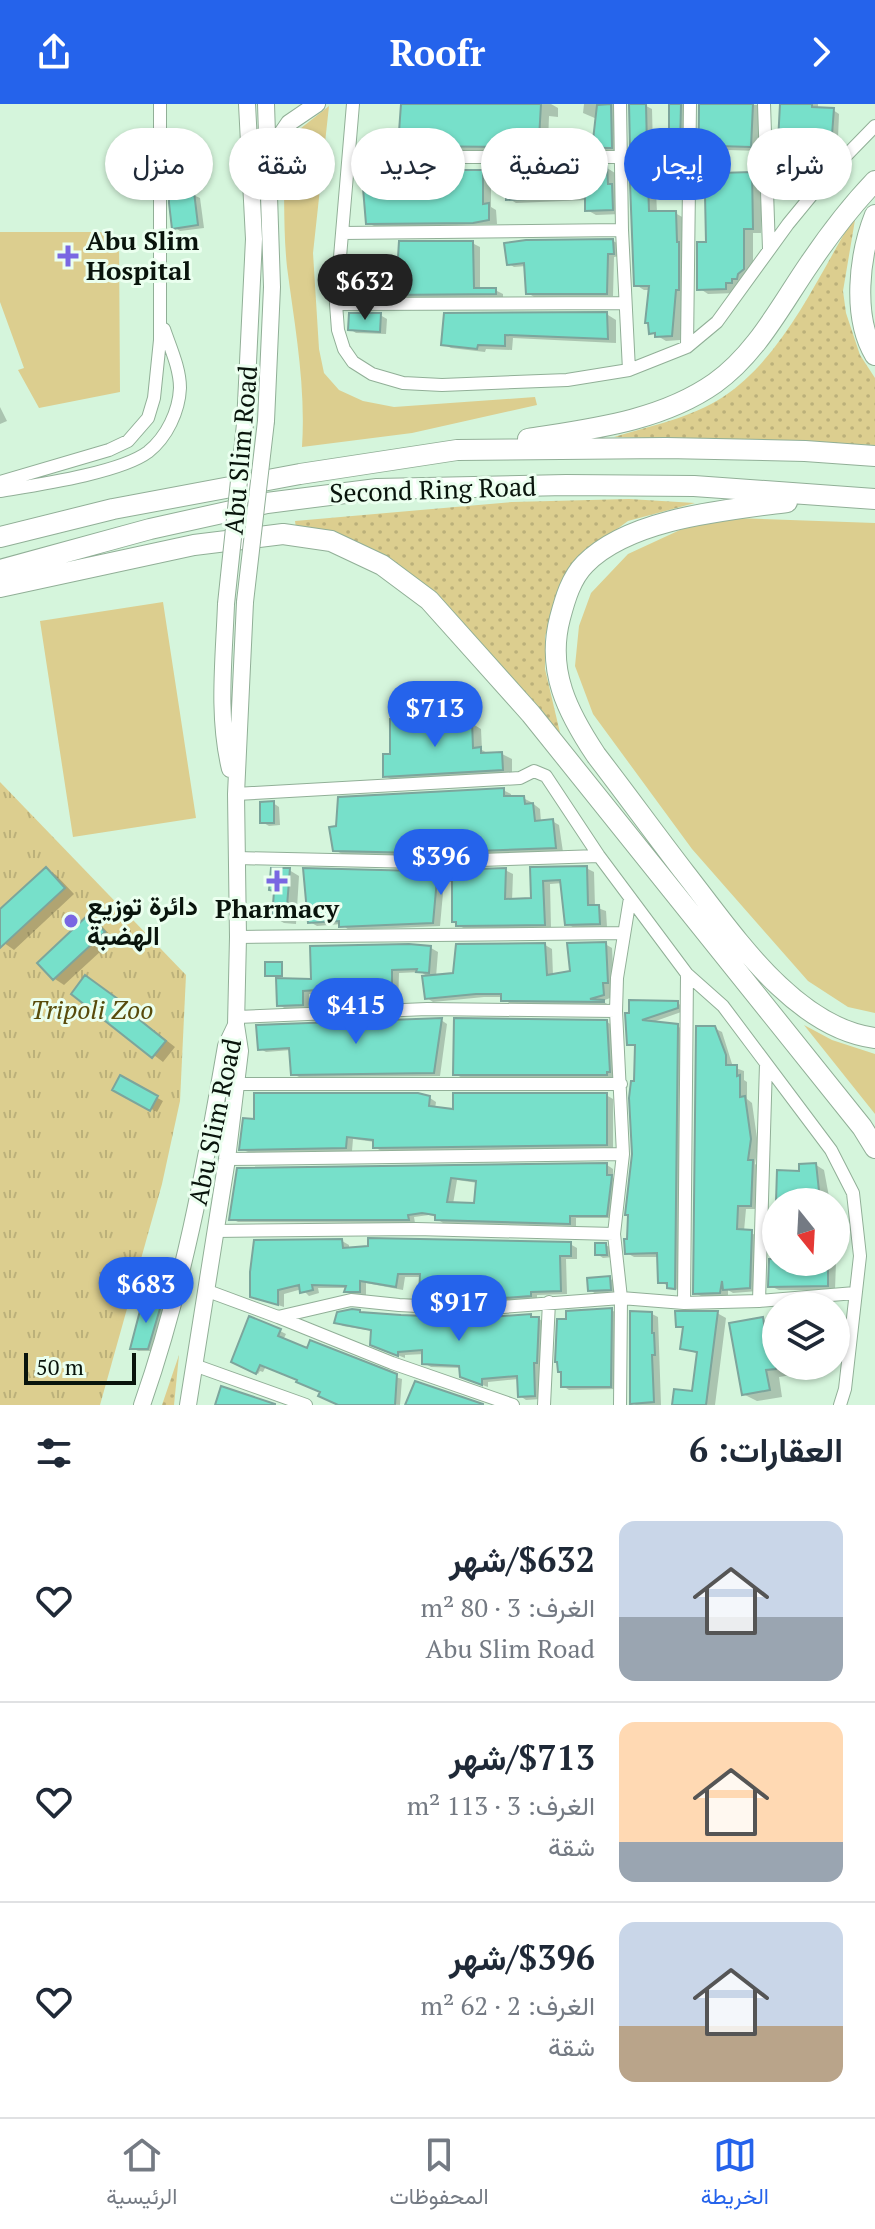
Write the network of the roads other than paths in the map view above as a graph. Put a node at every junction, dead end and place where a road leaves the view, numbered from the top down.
1 (160, 104) edge
2 (247, 104) edge
3 (266, 104) edge
4 (317, 104) edge
5 (353, 104) edge
6 (620, 104) edge
7 (690, 104) edge
8 (764, 104) edge
9 (875, 126) edge
10 (266, 128) edge
11 (286, 128) edge
12 (349, 157) junction
13 (622, 157) junction
14 (875, 181) edge
15 (269, 200) edge
16 (875, 215) edge
17 (622, 230) junction
18 (342, 233) junction
19 (769, 249) junction
20 (625, 303) junction
21 (336, 304) junction
22 (160, 317) junction
23 (687, 347) junction
24 (875, 355) edge
25 (629, 370) junction
26 (457, 450) junction
27 (875, 456) edge
28 (0, 482) edge
29 (0, 491) edge
30 (829, 496) junction
31 (875, 499) edge
32 (0, 537) edge
33 (0, 570) edge
34 (0, 587) edge
35 (236, 794) junction
36 (599, 856) junction
37 (237, 858) junction
38 (630, 898) junction
39 (624, 933) junction
40 (238, 937) junction
41 (687, 974) junction
42 (616, 1011) junction
43 (237, 1021) junction
44 (875, 1038) edge
45 (766, 1064) junction
46 (238, 1084) junction
47 (621, 1084) junction
48 (875, 1148) edge
49 (623, 1154) junction
50 (227, 1159) junction
51 (214, 1231) junction
52 (614, 1234) junction
53 (205, 1290) junction
54 (855, 1293) junction
55 (621, 1298) junction
56 (759, 1301) junction
57 (549, 1302) junction
58 (684, 1303) junction
59 (278, 1317) junction
60 (194, 1365) junction
61 (142, 1405) edge
62 (188, 1405) edge
63 (306, 1405) edge
64 (513, 1405) edge
65 (544, 1405) edge
66 (620, 1405) edge
67 (840, 1405) edge

1 - 22 street
2 - 35 main road, Abu Slim Road, bridge
3 - 10 main road, Abu Slim Road
4 - 11 main road
5 - 12 street
6 - 13 street
7 - 23 street
8 - 19 street
9 - 19 street
12 - 13 street
12 - 18 street
13 - 17 street
14 - 26 highway
15 - 35 main road, Abu Slim Road, bridge
16 - 24 highway
17 - 18 street
17 - 20 street
18 - 21 street
19 - 23 street
20 - 21 street
20 - 25 street
21 - 25 street
22 - 28 street
22 - 29 street
23 - 25 street
26 - 27 highway, Second Ring Road
26 - 32 highway, Second Ring Road
30 - 31 highway, Second Ring Road
30 - 33 highway, Second Ring Road
30 - 44 highway
34 - 48 highway
35 - 36 street
35 - 37 main road, Abu Slim Road
36 - 37 street
36 - 38 street
37 - 40 main road, Abu Slim Road
38 - 39 street
38 - 41 street
39 - 40 street
39 - 42 street
40 - 43 main road, Abu Slim Road
41 - 45 street
41 - 58 street
42 - 43 street
42 - 47 street
43 - 46 main road, Abu Slim Road
43 - 61 main road, Abu Slim Road
45 - 54 street
45 - 56 street
46 - 47 street
46 - 50 main road, Abu Slim Road
47 - 49 street
49 - 50 street
49 - 52 street
50 - 51 main road, Abu Slim Road
51 - 52 street
51 - 53 main road, Abu Slim Road
52 - 55 street
53 - 59 street
53 - 60 main road, Abu Slim Road
54 - 56 street
54 - 67 street
55 - 57 street
55 - 58 street
55 - 66 street
56 - 58 street
57 - 59 street
57 - 65 street
59 - 64 street
60 - 62 main road, Abu Slim Road
60 - 63 street

